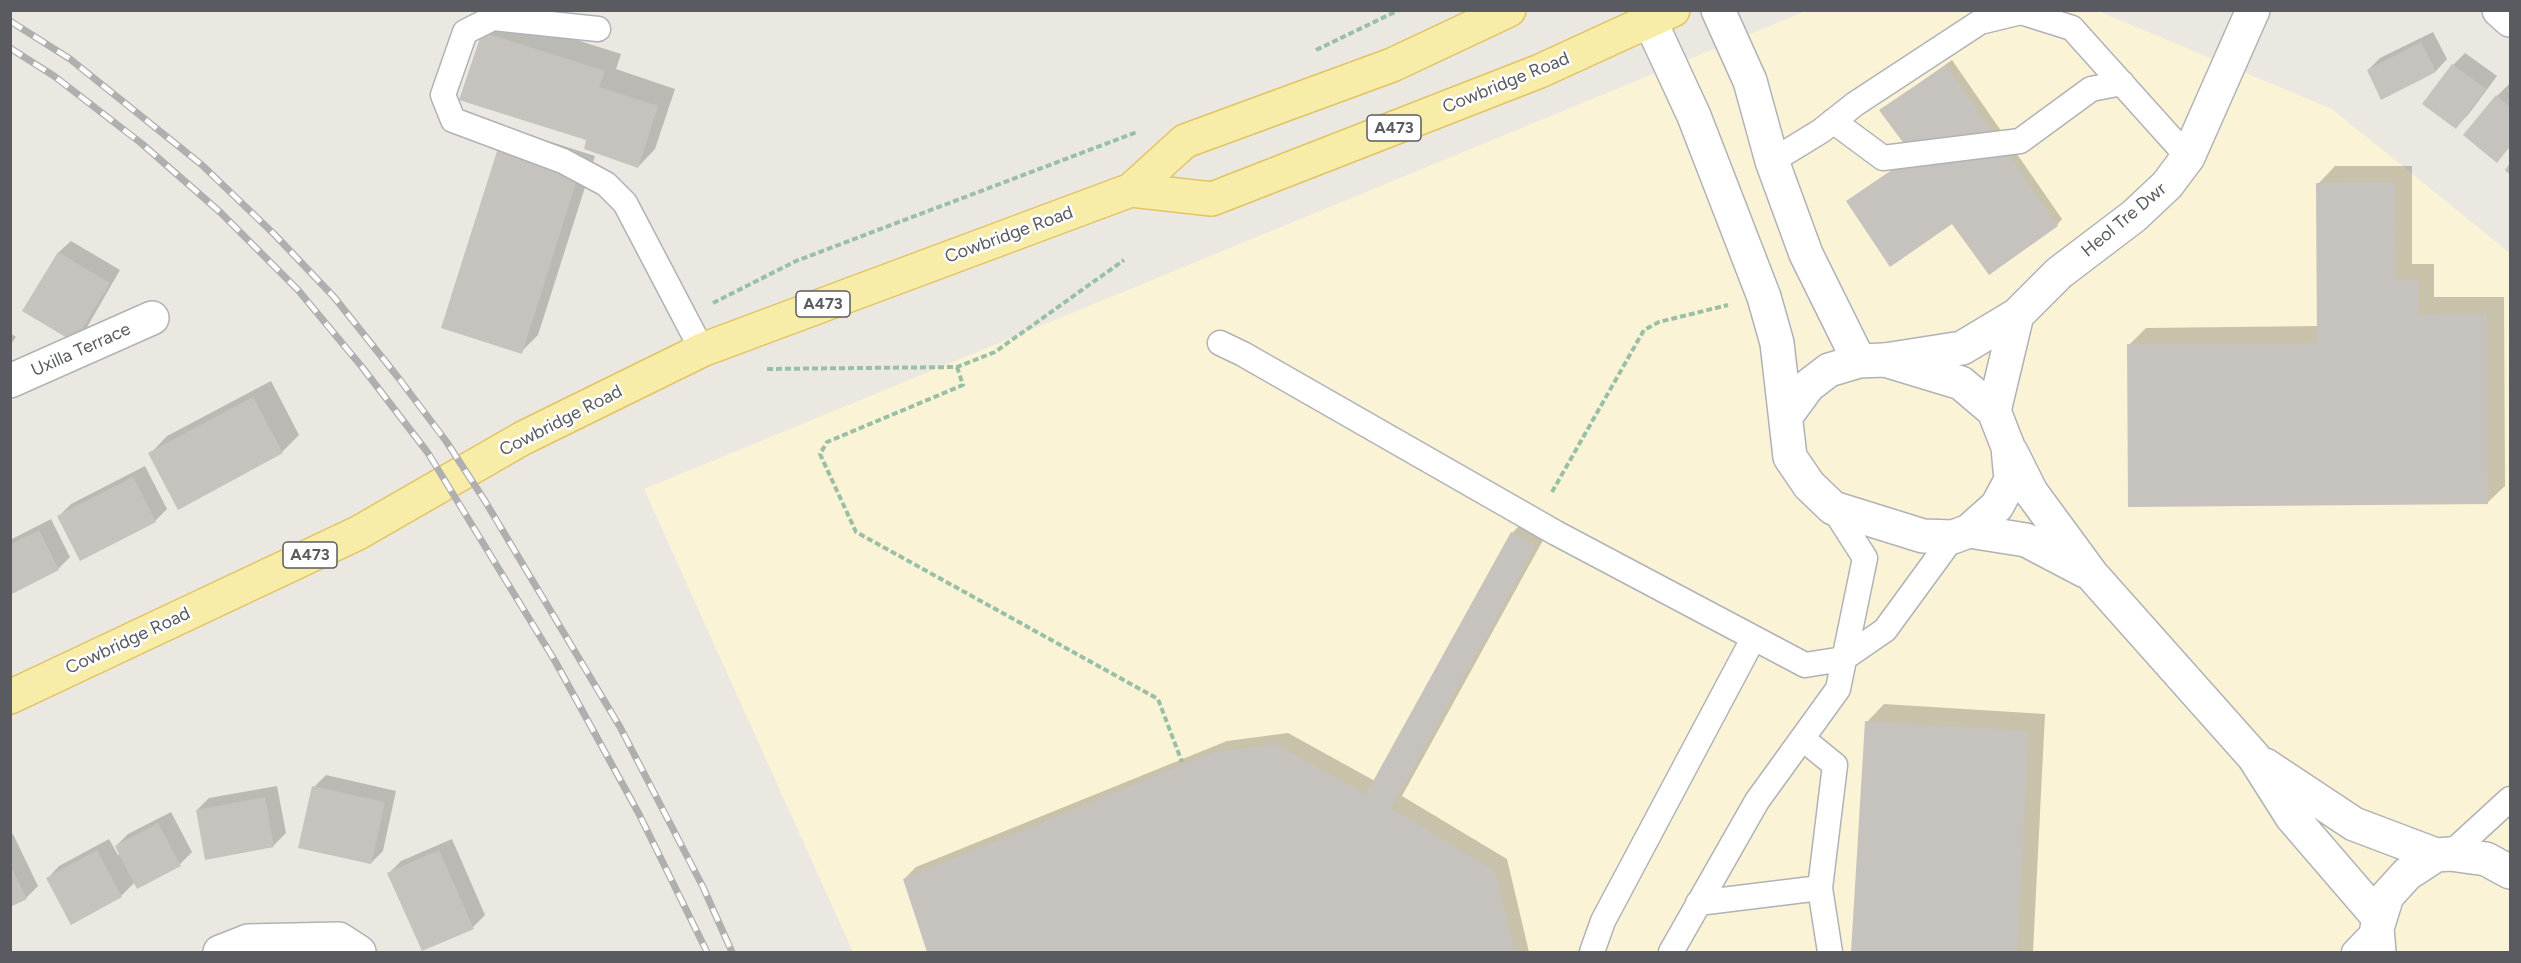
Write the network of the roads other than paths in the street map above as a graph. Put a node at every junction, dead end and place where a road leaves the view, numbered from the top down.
1 (1509, 10) edge
2 (1718, 10) edge
3 (2253, 10) edge
4 (2499, 10) edge
5 (1656, 14) edge
6 (2511, 20) edge
7 (598, 29) dead end
8 (2122, 83) junction
9 (1833, 121) junction
10 (2188, 157) junction
11 (1772, 161) junction
12 (1131, 190) junction
13 (2017, 315) junction
14 (152, 318) dead end
15 (1220, 343) dead end
16 (702, 350) junction
17 (1872, 360) junction
18 (10, 381) edge
19 (1994, 411) junction
20 (1786, 416) junction
21 (2008, 447) junction
22 (1833, 508) junction
23 (1961, 534) junction
24 (2092, 575) junction
25 (1752, 639) junction
26 (1843, 659) junction
27 (10, 697) edge
28 (1803, 739) junction
29 (2254, 757) junction
30 (2511, 799) edge
31 (2443, 855) junction
32 (2511, 872) edge
33 (1820, 888) junction
34 (1698, 903) junction
35 (2378, 933) edge
36 (220, 952) edge
37 (359, 952) edge
38 (1592, 952) edge
39 (1671, 952) edge
40 (1830, 952) edge
41 (2354, 952) edge

1 - 12 main road, Cowbridge Road / A473
2 - 11 street
3 - 10 street, Heol Tre Dwr
4 - 6 street
5 - 12 main road, Cowbridge Road / A473
5 - 20 street
7 - 16 lane
8 - 9 lane
8 - 9 lane
8 - 10 lane
9 - 11 lane
10 - 13 street, Heol Tre Dwr
11 - 17 street
12 - 16 main road, Cowbridge Road / A473
13 - 17 street, Heol Tre Dwr
13 - 19 street
14 - 18 street, Uxilla Terrace
15 - 25 lane
16 - 27 main road, Cowbridge Road / A473
17 - 19 street
17 - 20 street
19 - 21 street
20 - 22 street
21 - 23 street
21 - 24 street
22 - 23 street
22 - 26 lane
23 - 24 street
23 - 26 lane
24 - 29 street
25 - 26 lane
25 - 38 lane
26 - 28 lane
28 - 33 lane
28 - 34 lane
29 - 31 street
29 - 35 street
30 - 31 lane
31 - 32 street
31 - 35 street
33 - 34 lane
33 - 40 lane
34 - 39 lane
35 - 41 lane
36 - 37 street

